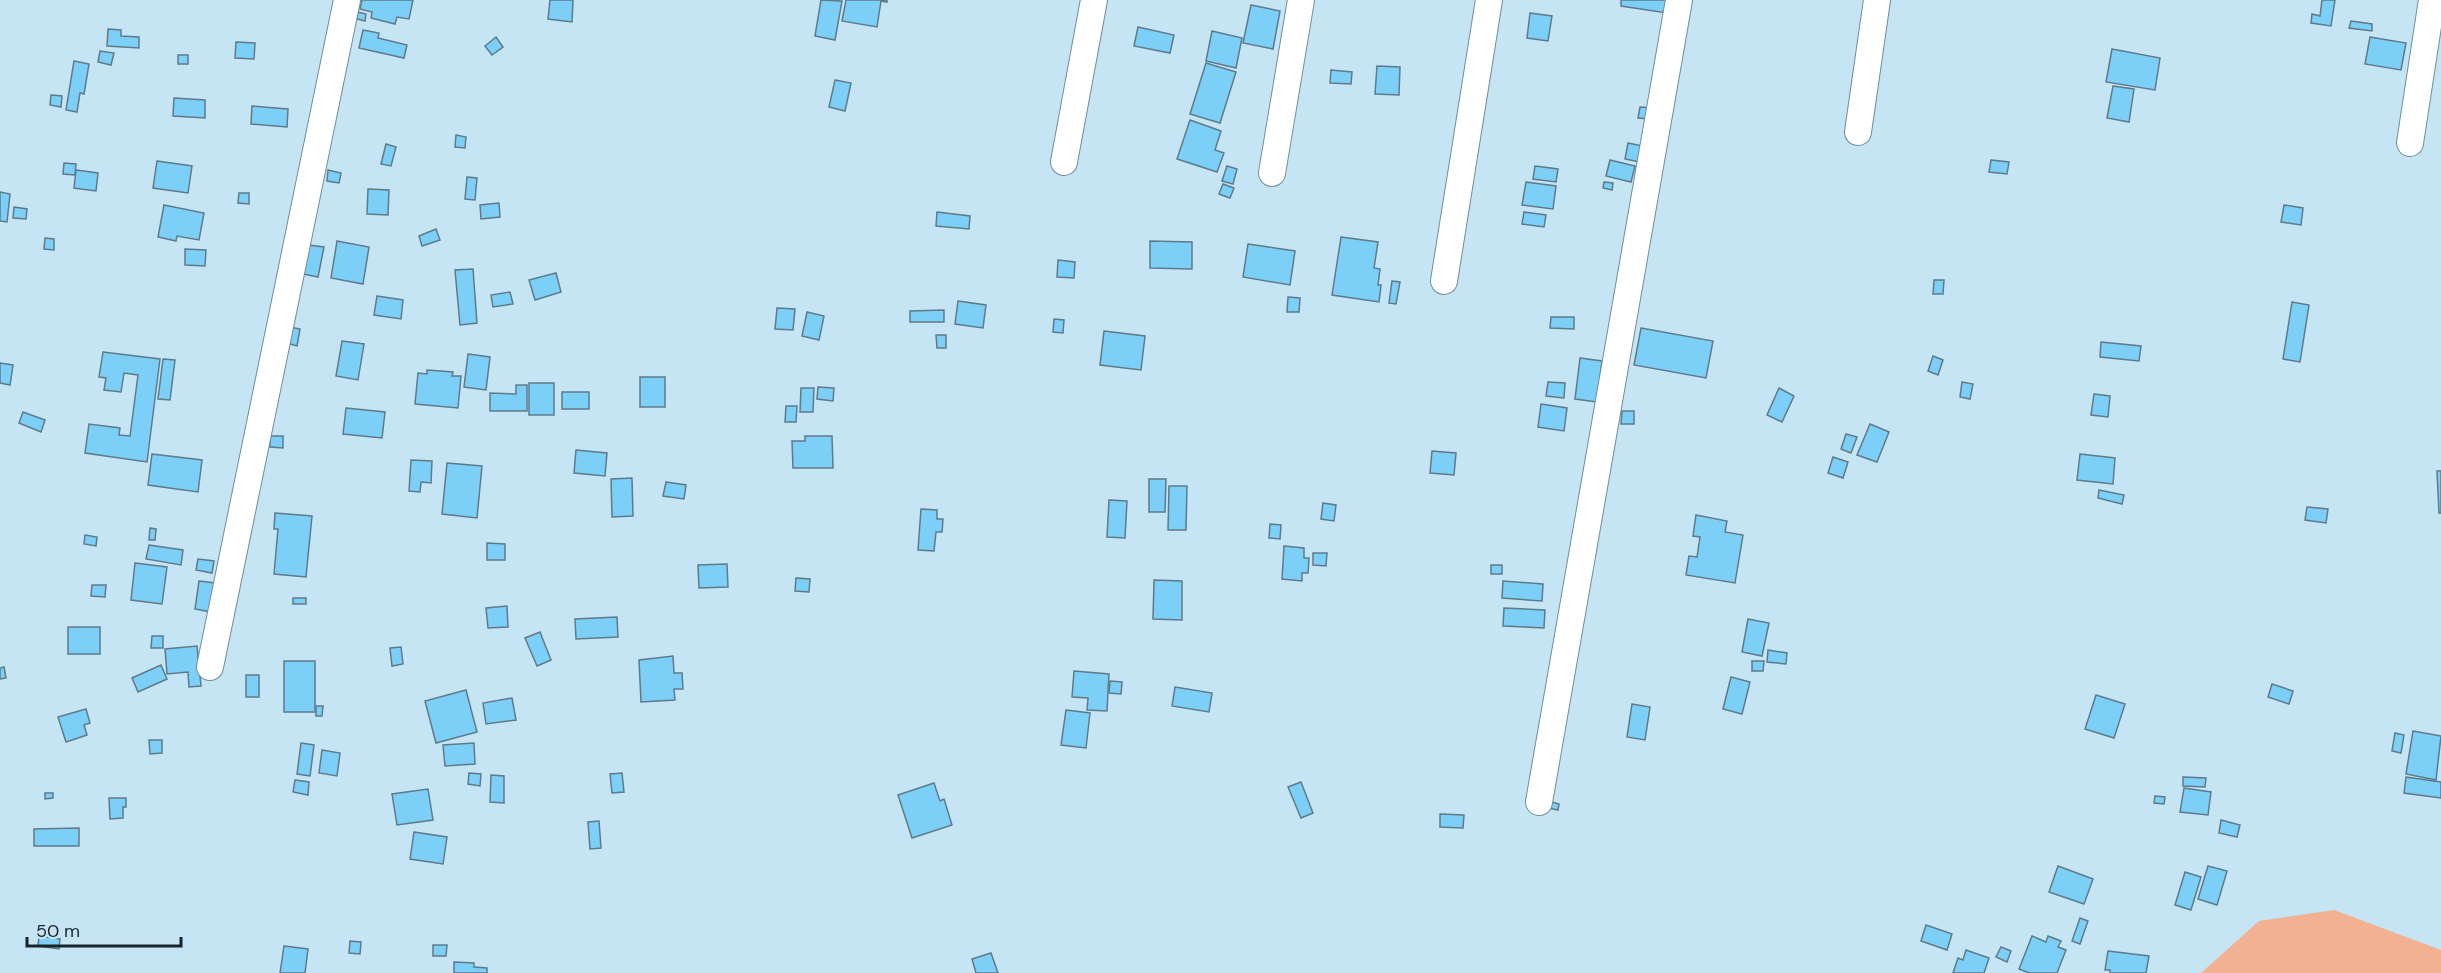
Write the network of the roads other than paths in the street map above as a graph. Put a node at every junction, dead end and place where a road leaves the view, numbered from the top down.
1 (347, 0) edge
2 (1094, 0) edge
3 (1301, 0) edge
4 (1489, 0) edge
5 (1679, 0) edge
6 (1877, 0) edge
7 (2432, 0) edge
8 (1858, 132) dead end
9 (2410, 143) dead end
10 (1064, 162) dead end
11 (1272, 173) dead end
12 (1444, 281) dead end
13 (210, 667) dead end
14 (1539, 802) dead end

1 - 13 street
2 - 10 street
3 - 11 street
4 - 12 street
5 - 14 street
6 - 8 street
7 - 9 street

